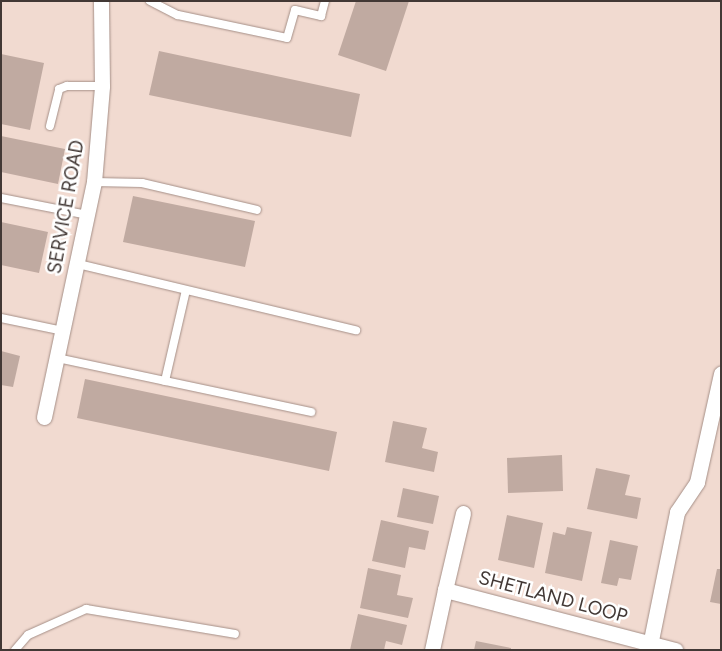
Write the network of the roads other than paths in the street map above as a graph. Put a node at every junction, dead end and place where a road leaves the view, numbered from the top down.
1 (101, 1) edge
2 (150, 1) edge
3 (325, 1) edge
4 (102, 86) junction
5 (50, 126) dead end
6 (94, 182) junction
7 (1, 198) edge
8 (257, 210) dead end
9 (88, 216) junction
10 (78, 264) junction
11 (186, 290) junction
12 (1, 318) edge
13 (356, 330) dead end
14 (63, 331) junction
15 (57, 358) junction
16 (721, 374) edge
17 (165, 381) junction
18 (311, 412) dead end
19 (44, 417) dead end
20 (463, 513) dead end
21 (445, 590) junction
22 (234, 634) dead end
23 (648, 648) edge
24 (15, 650) edge
25 (432, 650) edge
26 (675, 650) edge

1 - 4 street, SERVICE ROAD
2 - 3 lane
4 - 5 lane
4 - 6 street, SERVICE ROAD
6 - 8 lane
6 - 9 street, SERVICE ROAD
7 - 9 lane
9 - 10 street, SERVICE ROAD
10 - 11 lane
10 - 14 street, SERVICE ROAD
11 - 13 lane
11 - 17 lane
12 - 14 lane
14 - 15 street, SERVICE ROAD
15 - 17 lane
15 - 19 street, SERVICE ROAD
16 - 23 street
17 - 18 lane
20 - 21 street
21 - 23 street, SHETLAND LOOP
21 - 25 street
22 - 24 lane
23 - 26 street, SHETLAND LOOP

